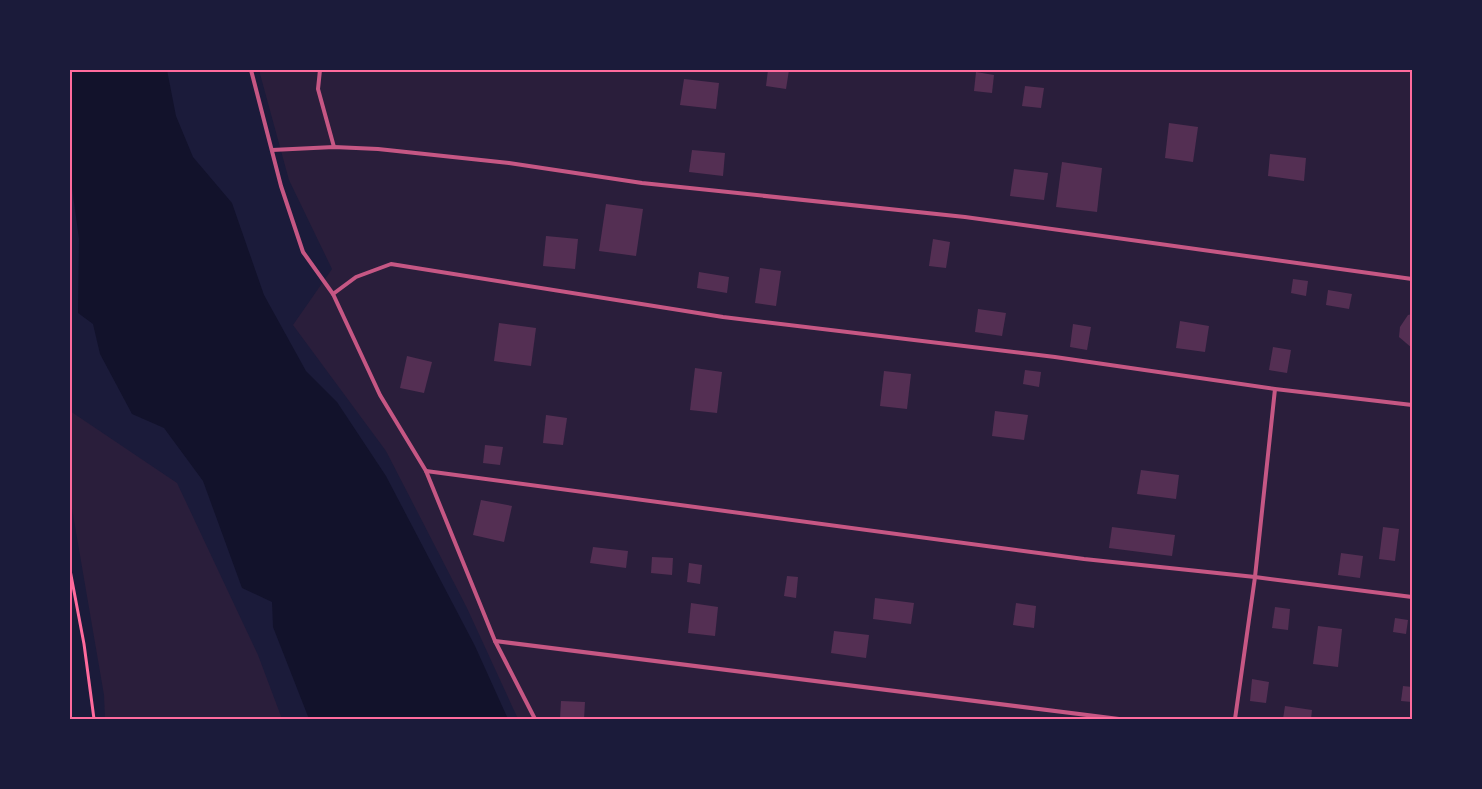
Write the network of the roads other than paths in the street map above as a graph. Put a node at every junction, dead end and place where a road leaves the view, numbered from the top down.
1 (251, 70) edge
2 (320, 70) edge
3 (334, 147) junction
4 (272, 150) junction
5 (1412, 279) edge
6 (333, 294) junction
7 (1275, 389) junction
8 (1412, 405) edge
9 (426, 471) junction
10 (1255, 577) junction
11 (1412, 597) edge
12 (495, 641) junction
13 (535, 719) edge
14 (1119, 719) edge
15 (1235, 719) edge

1 - 4 lane
2 - 3 lane
3 - 4 lane
3 - 5 lane
4 - 6 lane
6 - 7 lane
6 - 9 lane
7 - 8 lane
7 - 10 lane
9 - 10 lane
9 - 12 lane
10 - 11 lane
10 - 15 lane
12 - 13 lane
12 - 14 lane

